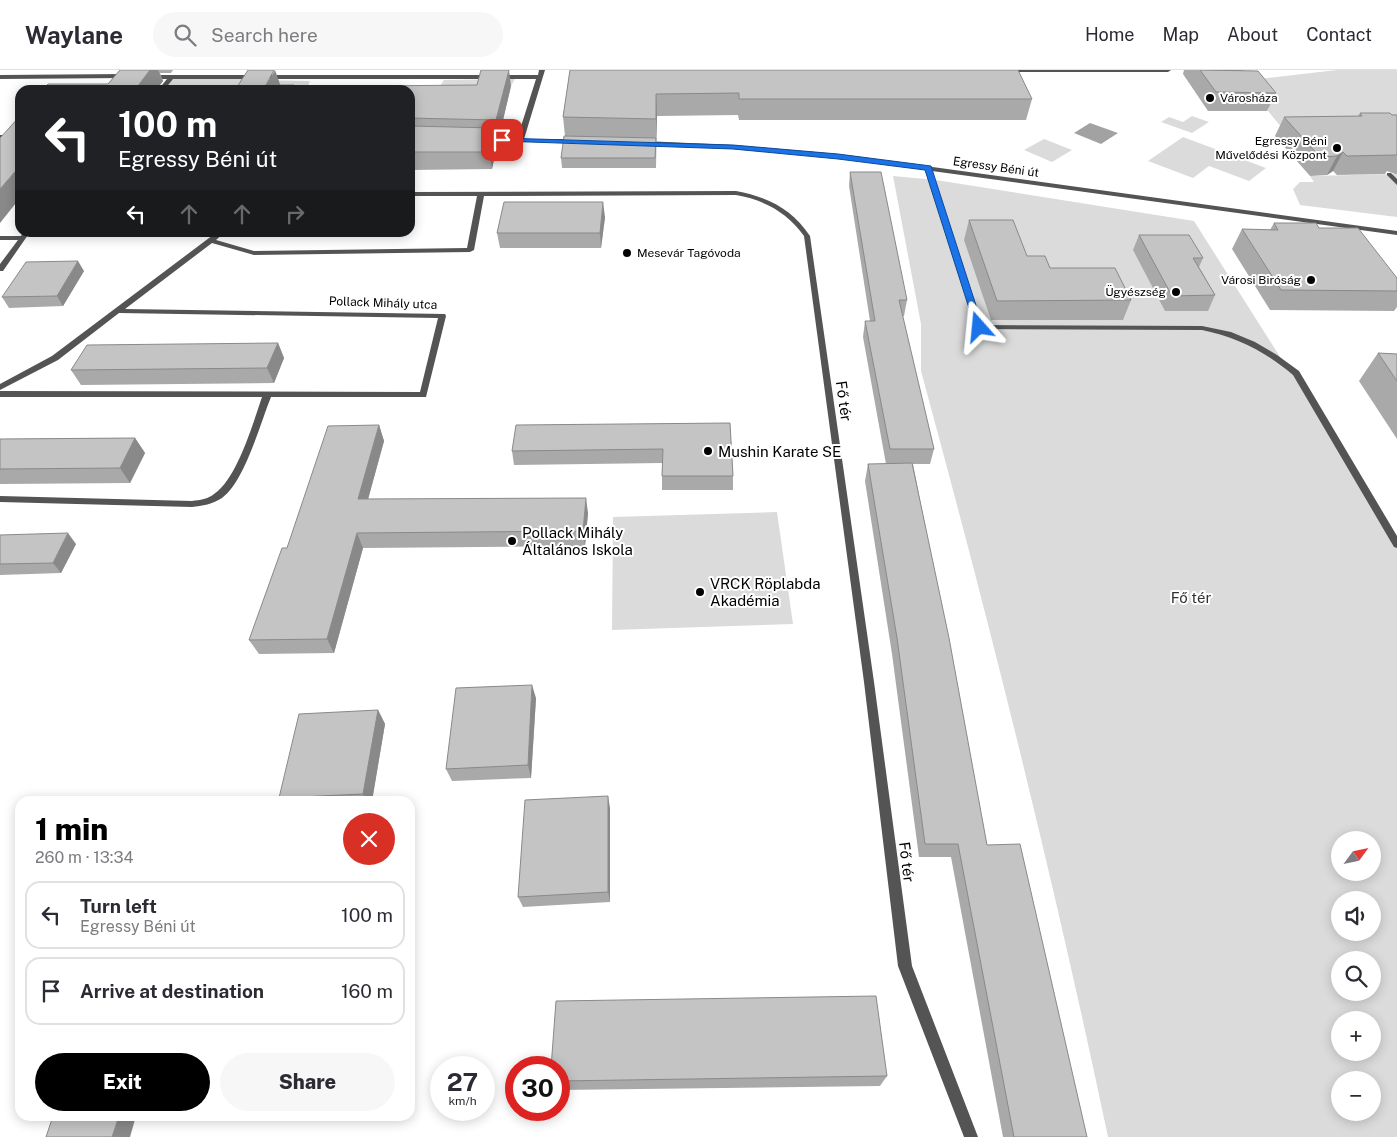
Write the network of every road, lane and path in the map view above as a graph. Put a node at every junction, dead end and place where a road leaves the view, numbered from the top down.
1 (128, 70) edge
2 (297, 70) edge
3 (542, 70) edge
4 (995, 70) edge
5 (1168, 70) edge
6 (122, 76) junction
7 (132, 76) edge
8 (0, 77) edge
9 (142, 77) edge
10 (171, 77) junction
11 (292, 77) junction
12 (539, 77) junction
13 (165, 85) edge
14 (0, 137) edge
15 (15, 137) edge
16 (474, 140) edge
17 (520, 140) junction
18 (587, 142) edge
19 (635, 143) edge
20 (928, 168) junction
21 (1389, 174) edge
22 (1397, 183) edge
23 (415, 194) edge
24 (481, 194) junction
25 (1397, 233) edge
26 (15, 236) edge
27 (24, 237) edge
28 (217, 237) edge
29 (0, 238) edge
30 (213, 241) junction
31 (0, 269) edge
32 (118, 311) junction
33 (0, 387) edge
34 (0, 394) edge
35 (267, 396) junction
36 (0, 499) edge
37 (1397, 544) edge
38 (971, 1137) edge

1 - 6 street
2 - 11 street
3 - 12 street
4 - 5 street
6 - 7 street
6 - 8 street
9 - 10 street
10 - 11 street
10 - 13 street
11 - 12 street
12 - 17 street
14 - 15 street
16 - 17 street
17 - 18 street
19 - 20 street, Egressy Béni út
20 - 25 street, Egressy Béni út
20 - 37 street
21 - 22 street
23 - 24 street
24 - 30 street
24 - 38 street, Fő tér
26 - 29 street
27 - 31 street
28 - 30 street
30 - 32 street
32 - 33 street
32 - 35 street, Pollack Mihály utca
34 - 35 street, Pollack Mihály utca
35 - 36 street

